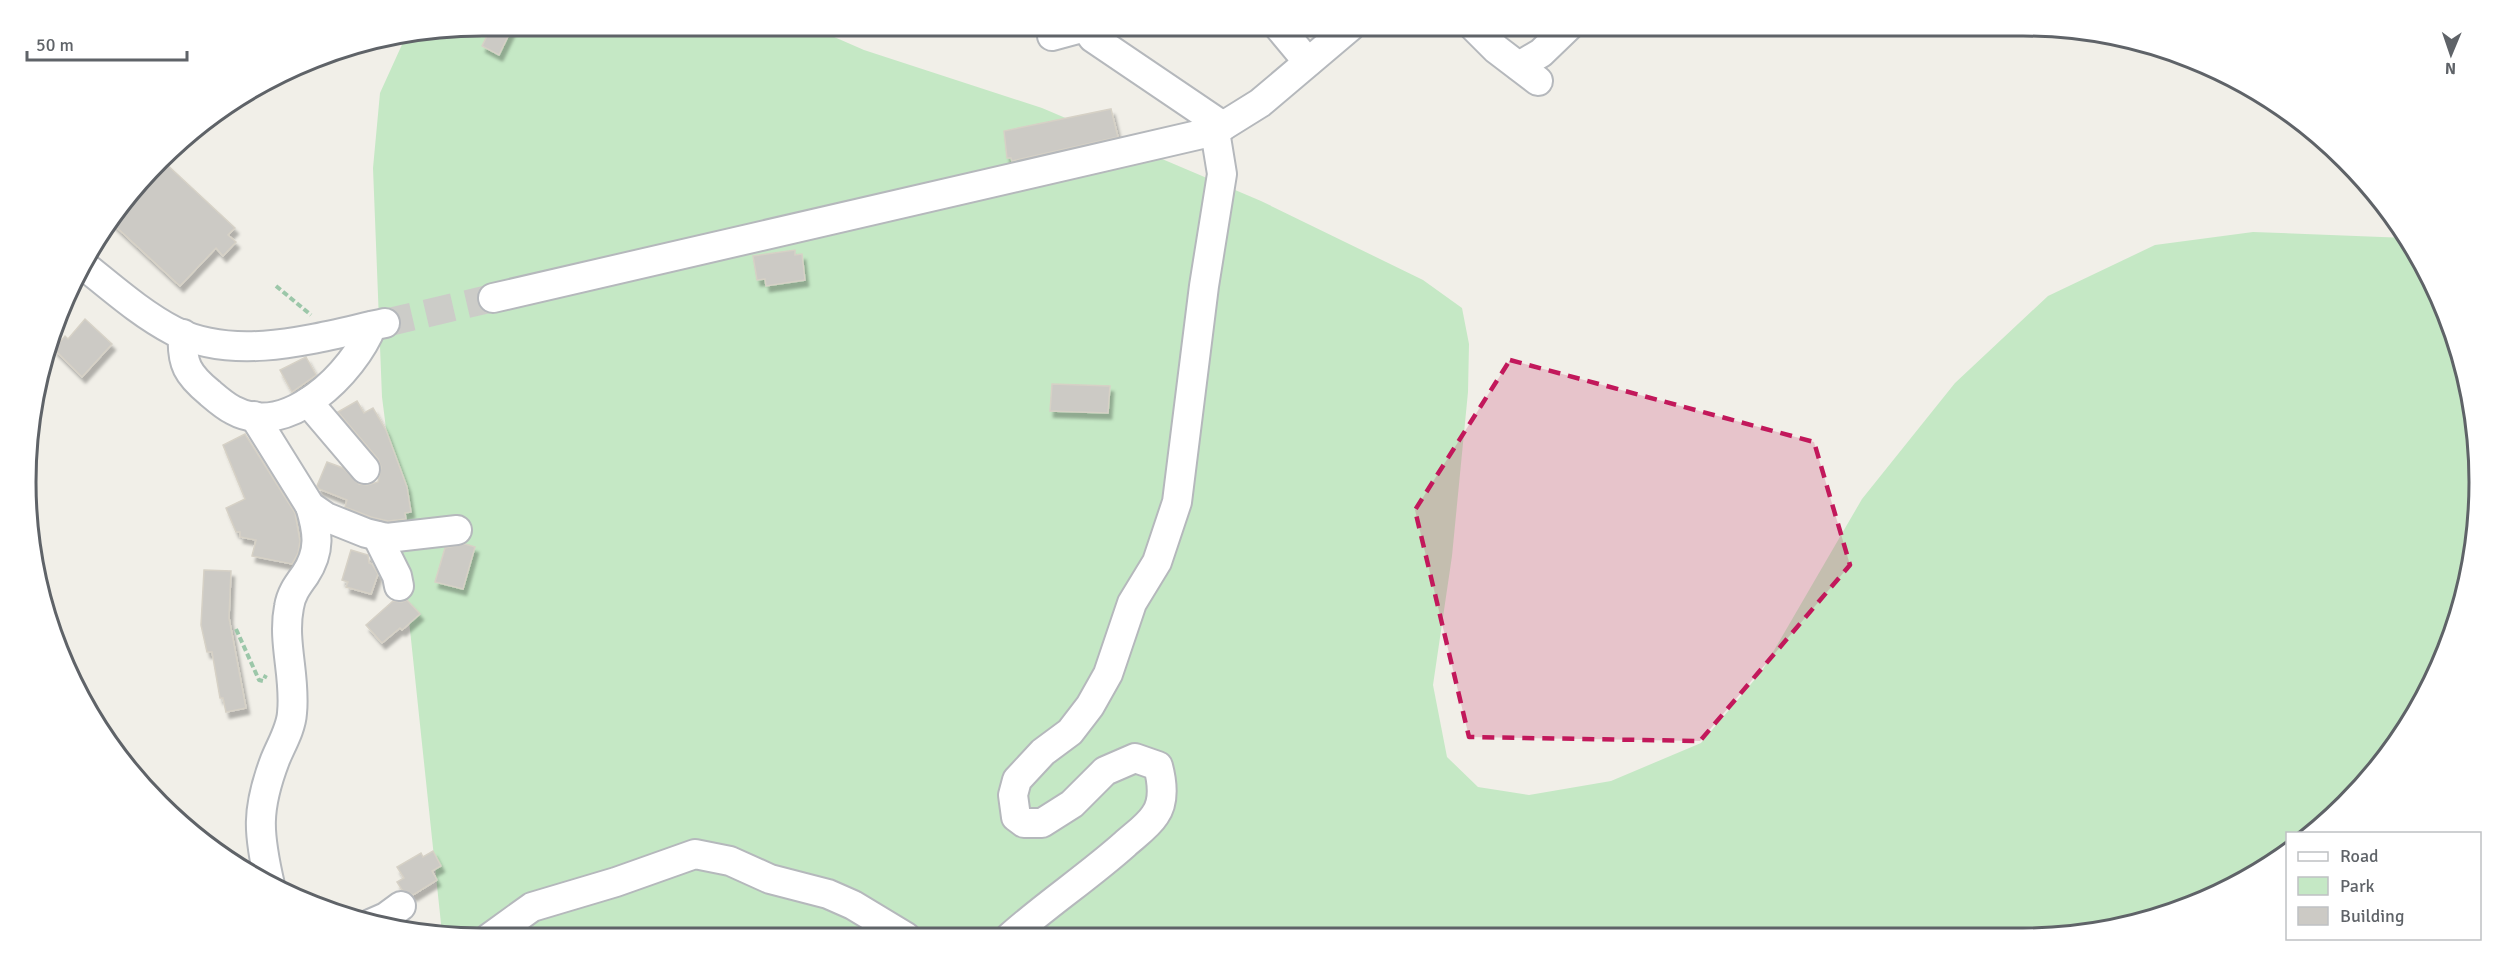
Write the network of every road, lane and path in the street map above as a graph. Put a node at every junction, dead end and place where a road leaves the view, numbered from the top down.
1 (1092, 36) edge
2 (1286, 36) edge
3 (1339, 36) edge
4 (1483, 36) edge
5 (1559, 36) edge
6 (1308, 62) junction
7 (1219, 128) junction
8 (90, 270) edge
9 (276, 286) dead end
10 (493, 298) tunnel mouth
11 (183, 334) junction
12 (325, 335) junction
13 (308, 402) junction
14 (254, 416) junction
15 (365, 469) dead end
16 (310, 506) junction
17 (457, 530) dead end
18 (377, 536) junction
19 (399, 586) dead end
20 (268, 873) edge
21 (401, 906) dead end
22 (386, 917) edge
23 (504, 928) edge
24 (890, 928) edge
25 (1020, 928) edge

1 - 7 street
2 - 6 street
3 - 6 street
4 - 5 street
6 - 7 street
7 - 10 street
7 - 25 street
8 - 11 street
9 - 12 path
11 - 12 street
11 - 14 street
12 - 13 street
13 - 14 street
13 - 15 street
14 - 16 street
16 - 18 street
16 - 20 street
17 - 18 street
18 - 19 street
21 - 22 street
23 - 24 street

